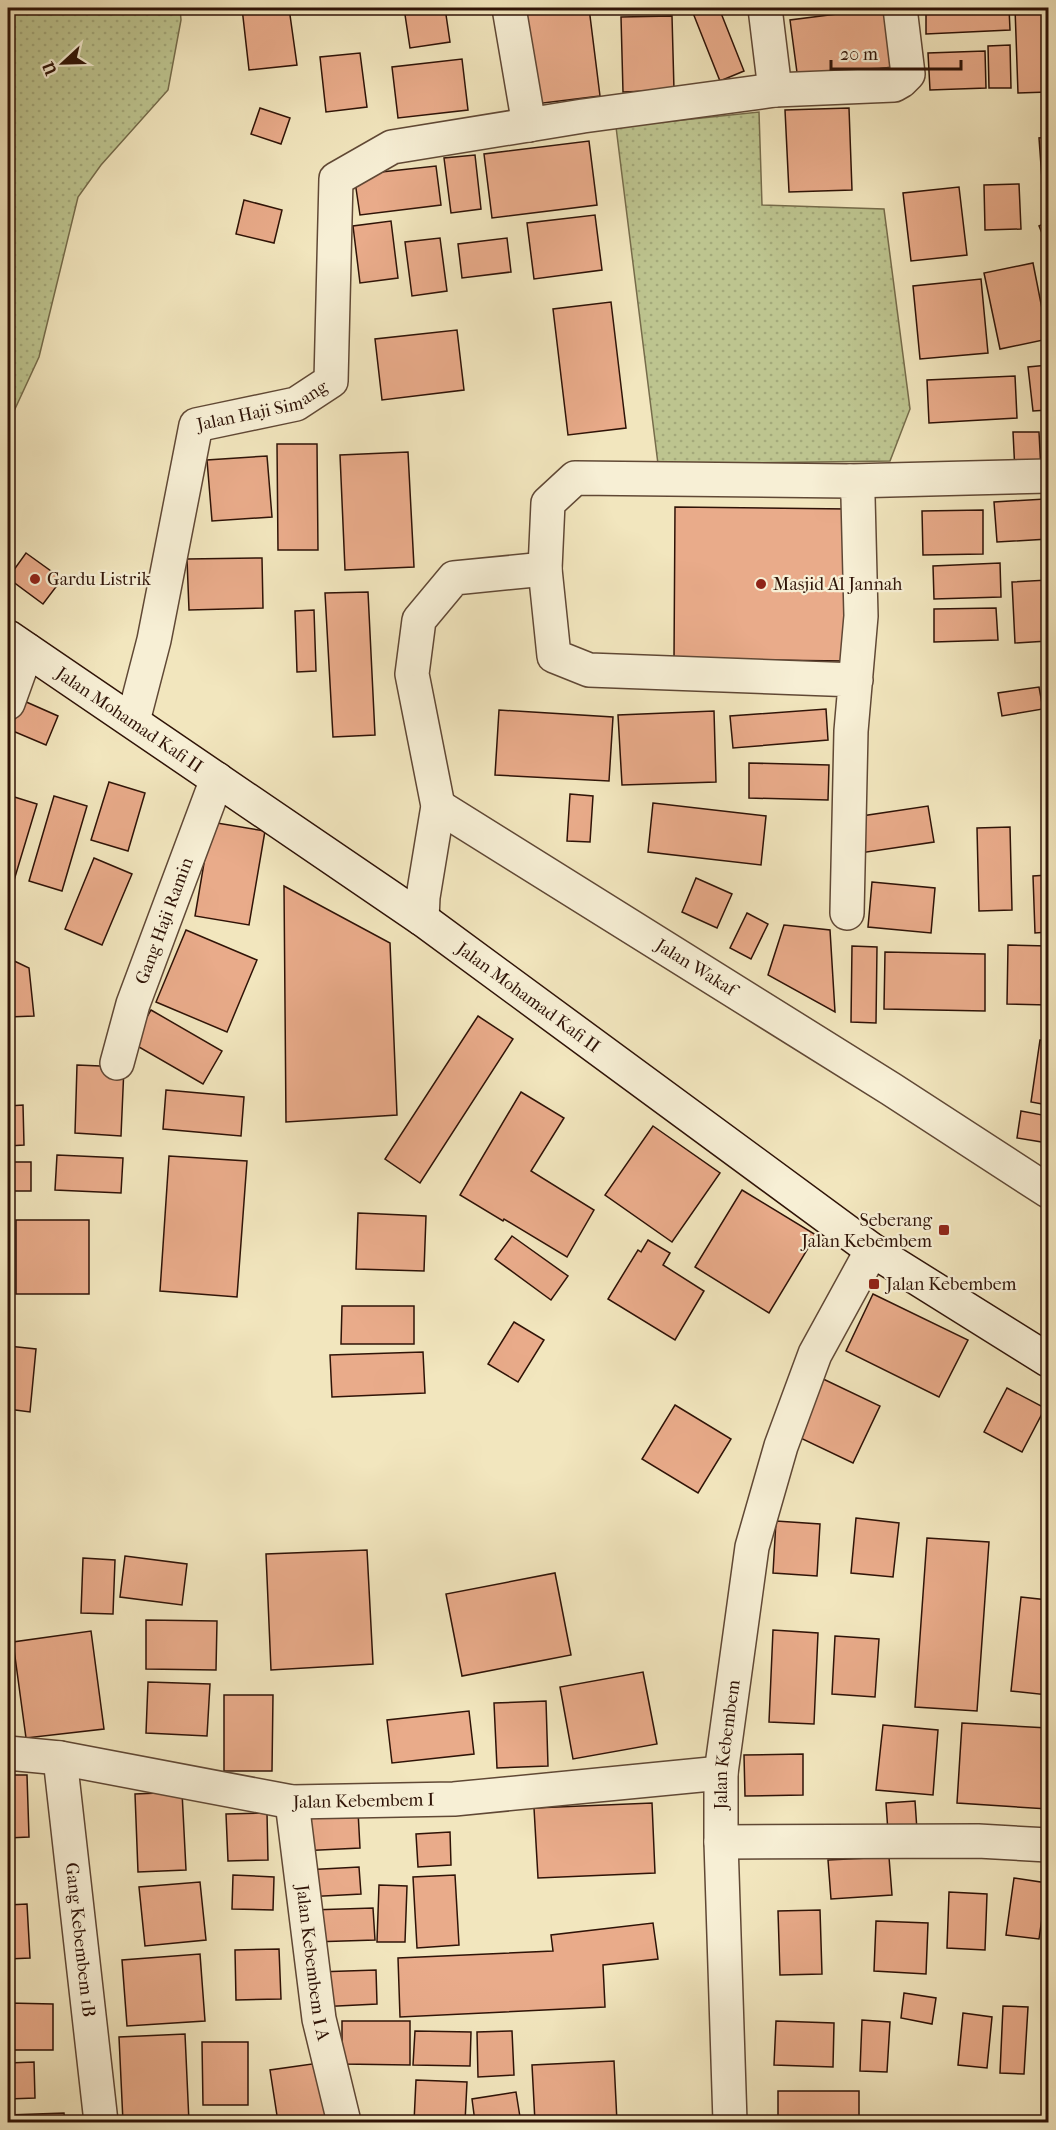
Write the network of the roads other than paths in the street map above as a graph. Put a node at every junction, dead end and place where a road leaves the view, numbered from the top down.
1 (510, 8) edge
2 (765, 8) edge
3 (900, 8) edge
4 (775, 90) junction
5 (529, 125) junction
6 (1048, 476) edge
7 (850, 481) junction
8 (546, 569) junction
9 (17, 643) edge
10 (856, 680) junction
11 (8, 703) edge
12 (133, 721) junction
13 (217, 779) junction
14 (437, 817) junction
15 (423, 908) junction
16 (847, 913) dead end
17 (117, 1063) dead end
18 (1048, 1191) edge
19 (872, 1250) junction
20 (1048, 1360) edge
21 (8, 1754) edge
22 (60, 1758) junction
23 (722, 1773) junction
24 (292, 1802) junction
25 (721, 1842) junction
26 (1048, 1845) edge
27 (101, 2122) edge
28 (344, 2122) edge
29 (730, 2122) edge

1 - 5 street
2 - 4 street
3 - 4 street, Jalan Haji Simang
4 - 5 street, Jalan Haji Simang
5 - 12 street, Jalan Haji Simang
6 - 7 street
7 - 8 street
7 - 10 street
8 - 10 street
8 - 14 street
9 - 11 street
9 - 12 street, Jalan Mohamad Kafi II
10 - 16 street
12 - 13 street, Jalan Mohamad Kafi II
13 - 15 street, Jalan Mohamad Kafi II
13 - 17 street, Gang Haji Ramin
14 - 15 street
14 - 18 street, Jalan Wakaf
15 - 19 street, Jalan Mohamad Kafi II
19 - 20 street, Jalan Mohamad Kafi II
19 - 23 street, Jalan Kebembem
21 - 22 street, Jalan Kebembem I
22 - 24 street, Jalan Kebembem I
22 - 27 street, Gang Kebembem 1B
23 - 24 street, Jalan Kebembem I
23 - 25 street, Jalan Kebembem
24 - 28 street, Jalan Kebembem I A
25 - 26 street
25 - 29 street, Jalan Kebembem

